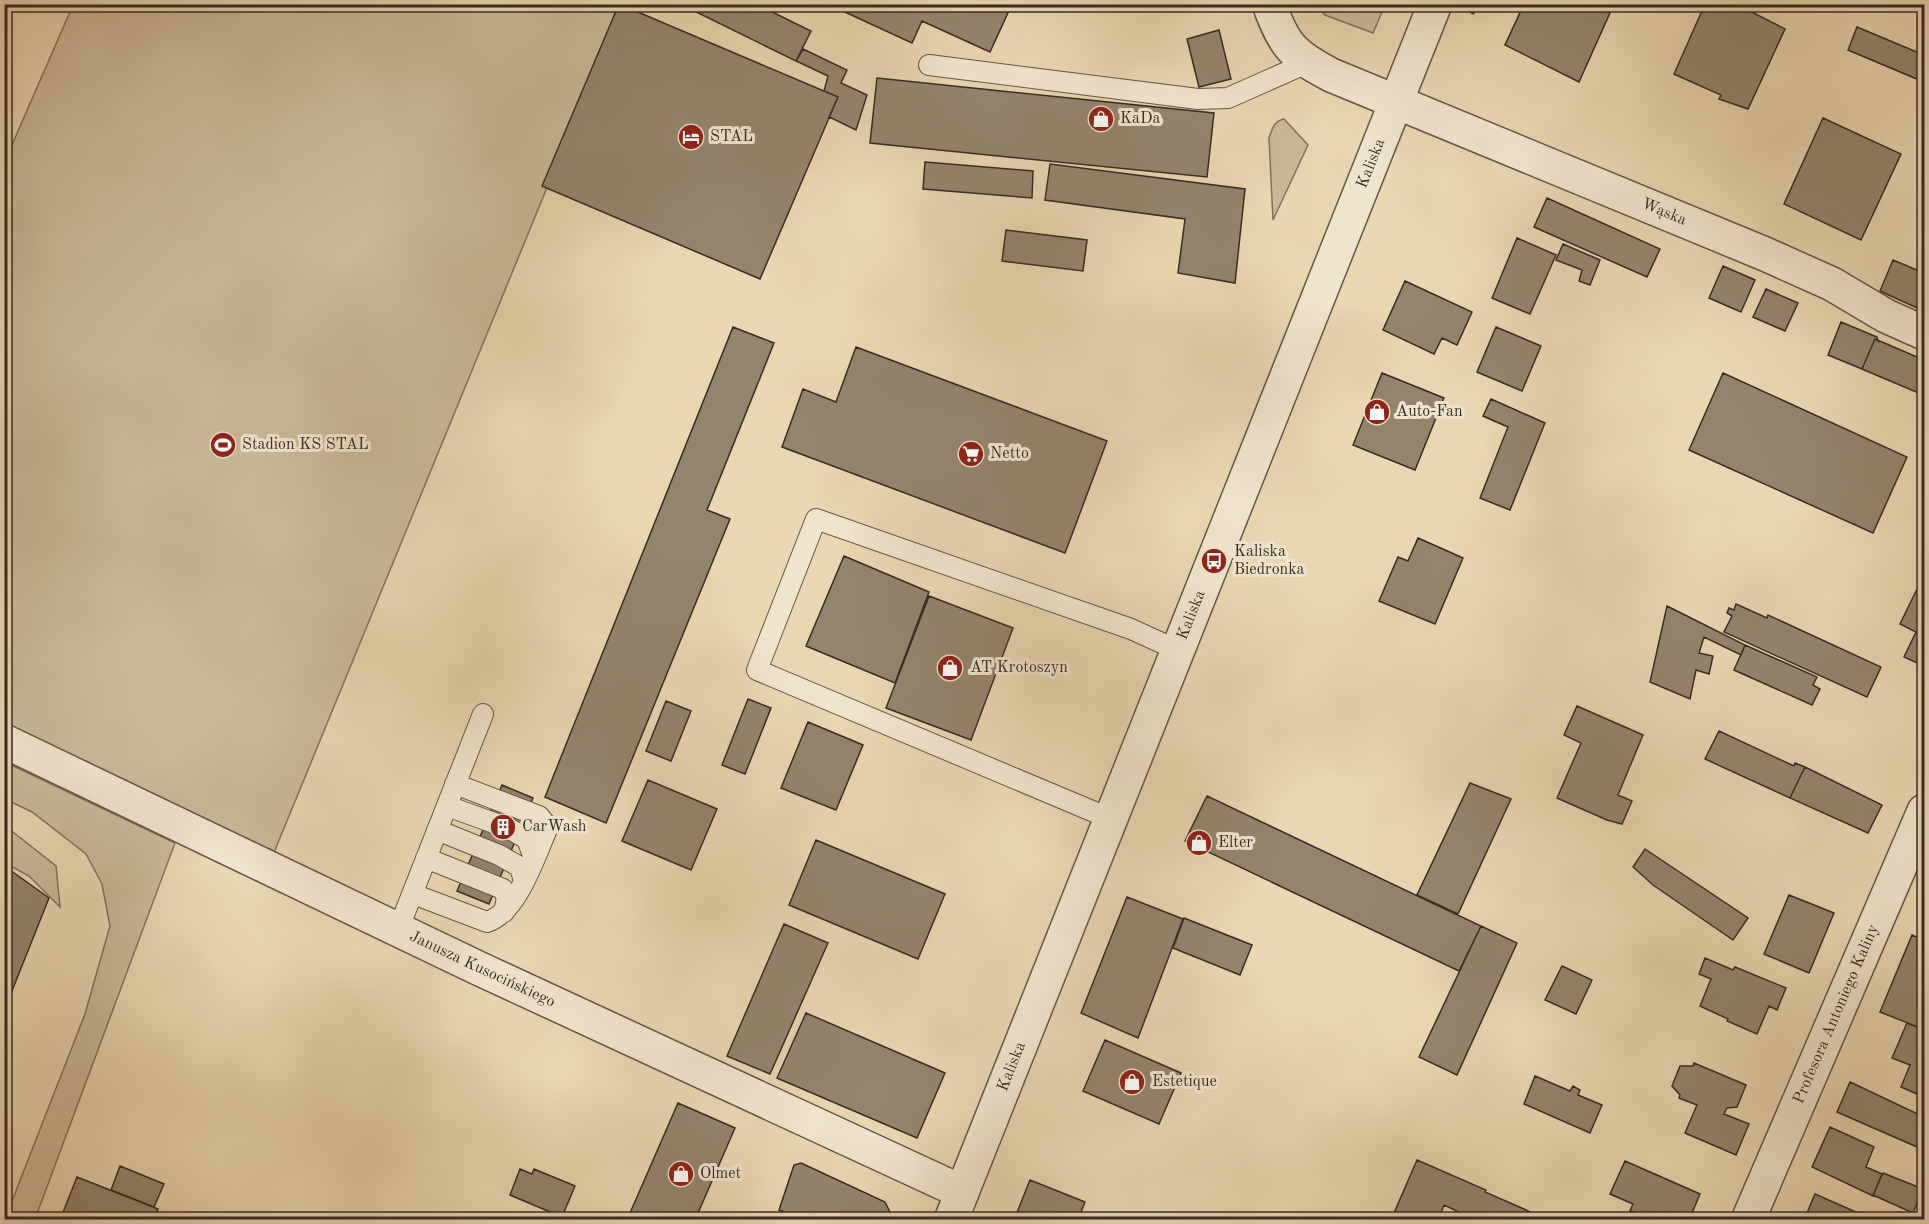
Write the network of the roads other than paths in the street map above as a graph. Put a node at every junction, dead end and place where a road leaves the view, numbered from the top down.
1 (1269, 4) edge
2 (1435, 4) edge
3 (1307, 63) junction
4 (929, 65) dead end
5 (1397, 102) junction
6 (1924, 333) edge
7 (1177, 650) junction
8 (483, 714) dead end
9 (4, 741) edge
10 (455, 784) junction
11 (447, 806) junction
12 (1924, 811) edge
13 (1111, 819) junction
14 (437, 830) junction
15 (426, 858) junction
16 (534, 858) junction
17 (524, 881) junction
18 (413, 894) junction
19 (504, 912) junction
20 (398, 930) junction
21 (956, 1206) edge
22 (1748, 1220) edge

1 - 3 street
2 - 5 street, Kaliska
3 - 4 lane
3 - 5 street
5 - 6 street, Wąska
5 - 7 street, Kaliska
7 - 13 street, Kaliska
7 - 13 lane
8 - 10 lane
9 - 20 street, Janusza Kusocińskiego
10 - 11 lane
10 - 16 lane
11 - 14 lane
11 - 16 lane
12 - 22 street, Profesora Antoniego Kaliny
13 - 21 street, Kaliska
14 - 15 lane
14 - 17 lane
15 - 18 lane
15 - 19 lane
16 - 17 lane
17 - 19 lane
18 - 19 lane
18 - 20 lane
20 - 21 street, Janusza Kusocińskiego

